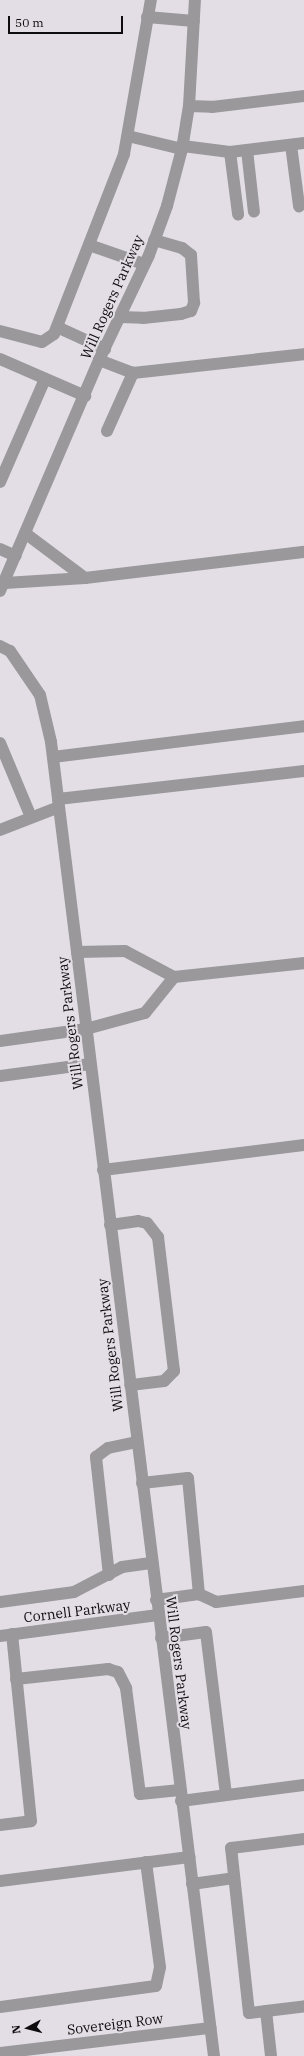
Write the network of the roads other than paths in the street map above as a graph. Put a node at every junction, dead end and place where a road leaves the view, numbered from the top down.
1 (151, 0) edge
2 (195, 0) edge
3 (148, 17) junction
4 (194, 21) junction
5 (304, 96) edge
6 (189, 106) junction
7 (128, 136) junction
8 (304, 143) edge
9 (291, 145) junction
10 (182, 147) junction
11 (247, 150) junction
12 (230, 152) junction
13 (299, 206) dead end
14 (254, 212) dead end
15 (238, 214) dead end
16 (154, 240) junction
17 (89, 245) junction
18 (144, 264) junction
19 (120, 317) junction
20 (57, 327) junction
21 (0, 331) edge
22 (105, 348) junction
23 (304, 354) edge
24 (0, 359) edge
25 (100, 360) junction
26 (133, 373) junction
27 (45, 379) junction
28 (84, 396) junction
29 (107, 431) dead end
30 (0, 482) edge
31 (26, 533) junction
32 (0, 549) edge
33 (304, 552) edge
34 (16, 556) junction
35 (85, 578) junction
36 (2, 587) edge
37 (0, 646) edge
38 (304, 726) edge
39 (0, 743) edge
40 (53, 757) junction
41 (304, 770) edge
42 (59, 803) junction
43 (31, 817) junction
44 (0, 830) edge
45 (77, 952) junction
46 (304, 962) edge
47 (174, 977) junction
48 (86, 1029) junction
49 (0, 1041) edge
50 (90, 1064) junction
51 (0, 1072) edge
52 (304, 1145) edge
53 (103, 1170) junction
54 (110, 1225) junction
55 (130, 1385) junction
56 (137, 1442) junction
57 (142, 1483) junction
58 (151, 1562) junction
59 (109, 1575) junction
60 (304, 1591) edge
61 (199, 1594) junction
62 (156, 1600) junction
63 (0, 1602) edge
64 (158, 1615) junction
65 (6, 1635) edge
66 (161, 1638) junction
67 (16, 1679) junction
68 (304, 1785) edge
69 (181, 1795) junction
70 (226, 1795) junction
71 (0, 1825) edge
72 (304, 1839) edge
73 (189, 1857) junction
74 (146, 1862) junction
75 (234, 1878) junction
76 (0, 1881) edge
77 (192, 1884) junction
78 (304, 2006) edge
79 (0, 2007) edge
80 (266, 2011) junction
81 (211, 2028) junction
82 (0, 2053) edge
83 (214, 2056) edge
84 (271, 2056) edge

1 - 3 street
2 - 4 street, Will Rogers Parkway
3 - 4 street
3 - 7 street
4 - 6 street, Will Rogers Parkway
5 - 6 street
6 - 10 street, Will Rogers Parkway
7 - 10 street
7 - 17 street
8 - 9 street
9 - 11 street
9 - 13 street
10 - 12 street
10 - 16 street, Will Rogers Parkway
11 - 12 street
11 - 14 street
12 - 15 street
16 - 18 street, Will Rogers Parkway
16 - 19 street
17 - 18 street
17 - 20 street
18 - 19 street, Will Rogers Parkway
19 - 22 street, Will Rogers Parkway
20 - 21 street
20 - 22 street
22 - 25 street, Will Rogers Parkway
23 - 26 street
24 - 27 street
25 - 26 street
25 - 28 street, Will Rogers Parkway
26 - 29 street
27 - 28 street
27 - 30 street
28 - 31 street, Will Rogers Parkway
31 - 34 street, Will Rogers Parkway
31 - 35 street
32 - 34 street
33 - 35 street
34 - 36 street, Will Rogers Parkway
35 - 36 street
37 - 40 street, Will Rogers Parkway
38 - 40 street
39 - 43 street
40 - 42 street, Will Rogers Parkway
41 - 42 street
42 - 43 street
42 - 45 street, Will Rogers Parkway
43 - 44 street
45 - 47 street
45 - 48 street, Will Rogers Parkway
46 - 47 street
47 - 48 street
48 - 49 street
48 - 50 street, Will Rogers Parkway
50 - 51 street
50 - 53 street, Will Rogers Parkway
52 - 53 street
53 - 54 street, Will Rogers Parkway
54 - 55 street, Will Rogers Parkway
54 - 55 street
55 - 56 street, Will Rogers Parkway
56 - 57 street, Will Rogers Parkway
56 - 59 street
57 - 58 street, Will Rogers Parkway
57 - 61 street
58 - 59 street
58 - 62 street, Will Rogers Parkway
59 - 63 street
60 - 61 street
61 - 62 street
62 - 64 street, Will Rogers Parkway
64 - 65 street, Cornell Parkway
64 - 66 street, Will Rogers Parkway
65 - 67 street
66 - 69 street, Will Rogers Parkway
66 - 70 street
67 - 69 street
67 - 71 street
68 - 70 street
69 - 70 street
69 - 73 street, Will Rogers Parkway
72 - 75 street
73 - 74 street
73 - 77 street, Will Rogers Parkway
74 - 76 street
74 - 79 street
75 - 77 street
75 - 80 street
77 - 81 street, Will Rogers Parkway
78 - 80 street
80 - 84 street
81 - 82 street, Sovereign Row
81 - 83 street, Will Rogers Parkway

